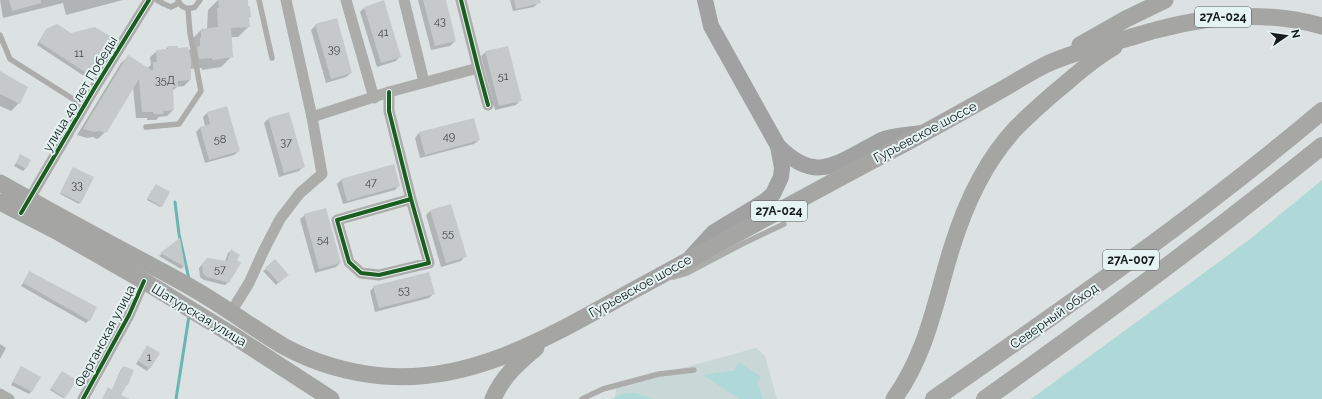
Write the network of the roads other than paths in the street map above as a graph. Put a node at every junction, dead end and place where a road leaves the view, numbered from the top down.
1 (149, 0) edge
2 (158, 0) edge
3 (200, 0) edge
4 (259, 0) edge
5 (286, 0) edge
6 (346, 0) edge
7 (404, 0) edge
8 (461, 0) edge
9 (705, 0) edge
10 (1165, 0) edge
11 (178, 2) edge
12 (188, 9) junction
13 (1322, 26) edge
14 (0, 35) edge
15 (1126, 39) junction
16 (272, 58) dead end
17 (1046, 64) junction
18 (478, 68) junction
19 (424, 82) junction
20 (389, 92) junction
21 (374, 98) junction
22 (488, 105) dead end
23 (84, 106) junction
24 (1322, 111) edge
25 (312, 117) junction
26 (146, 127) dead end
27 (924, 132) junction
28 (778, 146) junction
29 (1322, 146) edge
30 (0, 183) edge
31 (411, 199) junction
32 (0, 202) edge
33 (25, 206) junction
34 (784, 224) dead end
35 (690, 259) junction
36 (144, 282) junction
37 (646, 283) junction
38 (237, 316) junction
39 (554, 333) junction
40 (694, 370) dead end
41 (0, 394) edge
42 (9, 399) edge
43 (83, 399) edge
44 (331, 399) edge
45 (493, 399) edge
46 (582, 399) edge
47 (894, 399) edge
48 (934, 399) edge
49 (985, 399) edge

1 - 23 street, улица 40 лет Победы
2 - 11 lane
3 - 12 lane
4 - 16 lane
5 - 25 street, Шатурская улица
6 - 21 street
7 - 19 street
8 - 18 street
9 - 28 main road
10 - 17 main road
11 - 12 lane
12 - 26 lane
13 - 15 main road, Гурьевское шоссе / 27А-024
14 - 23 lane
15 - 17 main road, Гурьевское шоссе / 27А-024
15 - 47 main road
17 - 27 main road, Гурьевское шоссе / 27А-024
18 - 19 street
18 - 22 street
19 - 20 street
20 - 21 street
20 - 31 street
21 - 25 street
23 - 33 street, улица 40 лет Победы
24 - 48 highway, Северный обход / 27А-007
25 - 38 street, Шатурская улица
27 - 28 main road
27 - 35 main road, Гурьевское шоссе / 27А-024
28 - 35 main road
29 - 49 highway, Северный обход / 27А-007
30 - 33 main road, Шатурская улица
31 - 31 street
32 - 33 main road, Шатурская улица
33 - 36 main road, Шатурская улица
33 - 38 main road, Шатурская улица
34 - 37 lane
35 - 37 main road, Гурьевское шоссе / 27А-024
36 - 43 street, Ферганская улица
36 - 44 main road, Шатурская улица
37 - 39 main road, Гурьевское шоссе / 27А-024
38 - 39 main road
39 - 45 main road
40 - 46 lane
41 - 42 street

